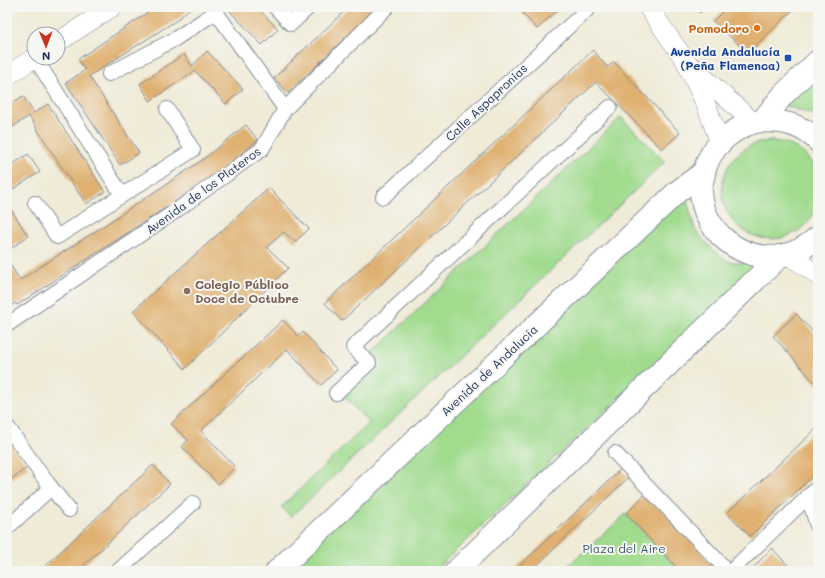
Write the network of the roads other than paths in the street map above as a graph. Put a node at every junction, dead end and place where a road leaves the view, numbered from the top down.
1 (112, 7) edge
2 (275, 7) edge
3 (310, 7) edge
4 (387, 7) edge
5 (590, 7) edge
6 (648, 7) edge
7 (66, 37) edge
8 (685, 60) junction
9 (818, 61) edge
10 (26, 64) edge
11 (40, 66) edge
12 (109, 74) dead end
13 (7, 76) edge
14 (610, 107) dead end
15 (167, 109) dead end
16 (285, 109) junction
17 (758, 122) junction
18 (818, 141) edge
19 (720, 143) junction
20 (704, 172) junction
21 (122, 195) junction
22 (383, 197) dead end
23 (35, 203) dead end
24 (818, 237) edge
25 (784, 256) junction
26 (818, 276) edge
27 (7, 325) edge
28 (336, 393) dead end
29 (7, 426) edge
30 (615, 453) dead end
31 (51, 488) junction
32 (813, 491) edge
33 (193, 503) dead end
34 (69, 510) dead end
35 (7, 528) edge
36 (818, 529) edge
37 (733, 568) edge
38 (118, 571) edge
39 (277, 571) edge
40 (456, 571) edge

1 - 7 street
2 - 3 street
4 - 16 street, Avenida de los Plateros
5 - 22 street, Calle Aspapronias
6 - 8 street
8 - 17 street
8 - 19 street
9 - 17 main road
10 - 13 street
11 - 21 street
12 - 16 street
14 - 28 street
15 - 21 street
16 - 27 street, Avenida de los Plateros
17 - 18 main road
17 - 19 main road
19 - 20 main road
20 - 25 main road
20 - 39 main road, Avenida de Andalucía
21 - 23 street
24 - 25 main road
25 - 26 street
25 - 40 main road
29 - 31 street
30 - 37 street
31 - 34 street
31 - 35 street
32 - 36 street
32 - 37 street
33 - 38 street

